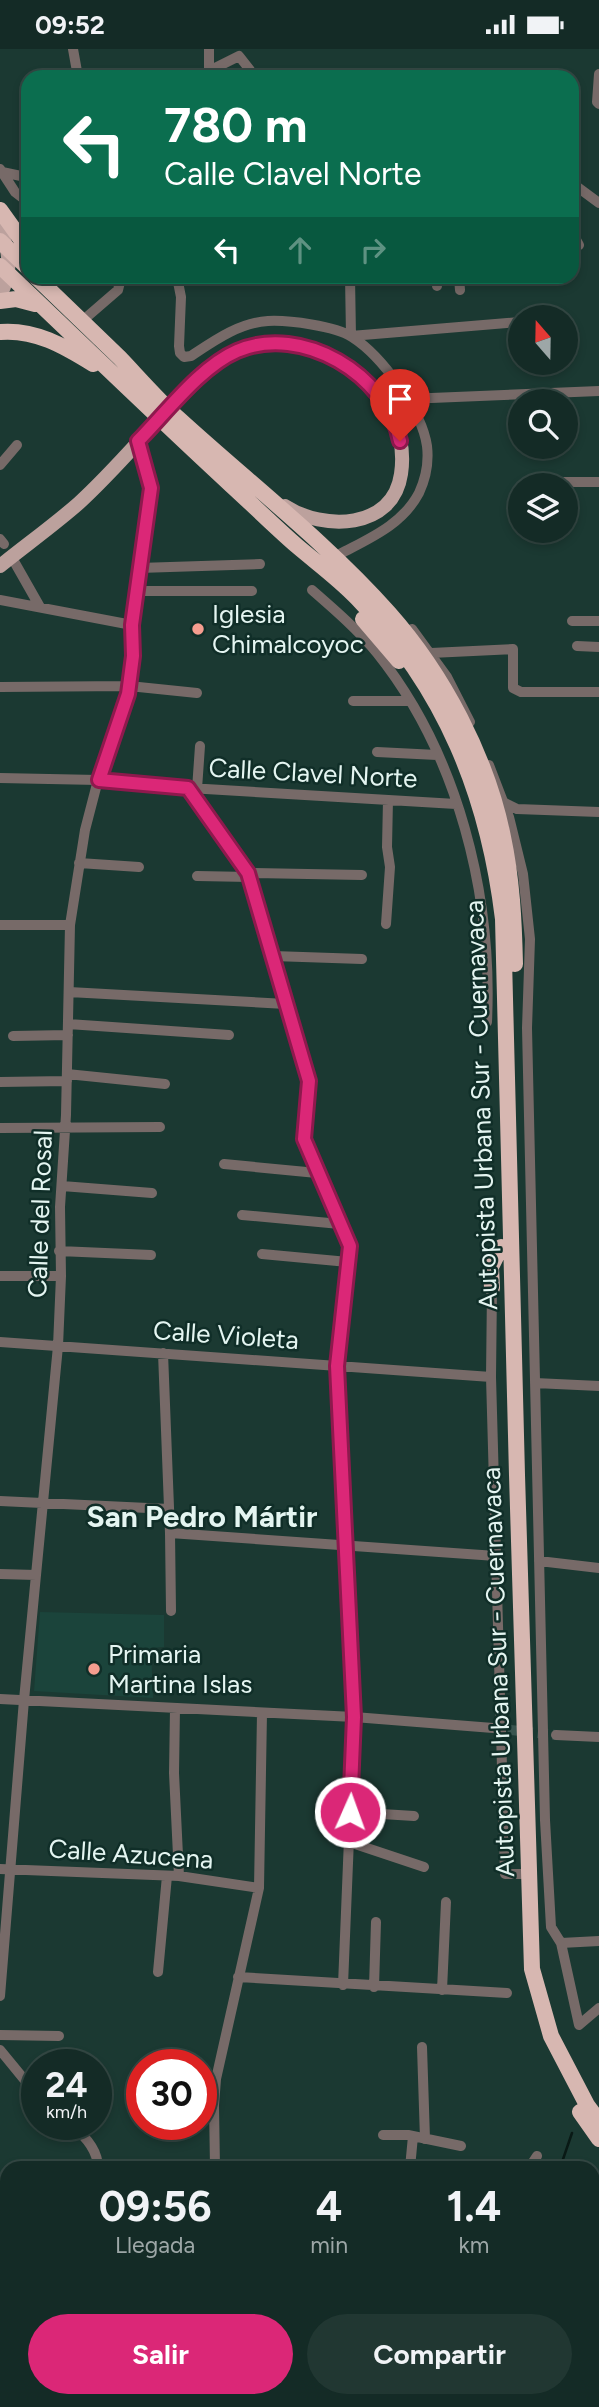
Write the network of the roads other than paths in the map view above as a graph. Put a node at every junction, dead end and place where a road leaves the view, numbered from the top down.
1 (73, 49) edge
2 (209, 49) edge
3 (77, 70) edge
4 (209, 70) edge
5 (215, 70) edge
6 (250, 70) edge
7 (599, 74) edge
8 (598, 103) edge
9 (1, 171) edge
10 (21, 176) edge
11 (579, 188) edge
12 (21, 197) edge
13 (599, 203) edge
14 (0, 210) edge
15 (0, 230) edge
16 (21, 239) edge
17 (0, 241) edge
18 (0, 247) edge
19 (21, 263) edge
20 (21, 264) edge
21 (0, 267) edge
22 (41, 284) edge
23 (41, 284) edge
24 (53, 284) edge
25 (120, 284) edge
26 (178, 284) edge
27 (351, 284) edge
28 (460, 284) edge
29 (460, 290) dead end
30 (0, 295) edge
31 (0, 301) edge
32 (35, 304) junction
33 (81, 322) junction
34 (508, 323) edge
35 (0, 332) edge
36 (351, 336) junction
37 (103, 370) junction
38 (599, 391) edge
39 (407, 399) junction
40 (140, 439) junction
41 (17, 445) dead end
42 (0, 465) edge
43 (238, 473) junction
44 (578, 482) edge
45 (599, 482) edge
46 (303, 516) junction
47 (340, 554) junction
48 (15, 563) dead end
49 (260, 564) dead end
50 (0, 566) edge
51 (139, 568) junction
52 (312, 590) dead end
53 (136, 591) junction
54 (252, 591) dead end
55 (0, 600) edge
56 (40, 607) junction
57 (572, 621) dead end
58 (599, 621) edge
59 (132, 625) junction
60 (577, 646) dead end
61 (599, 647) edge
62 (431, 653) junction
63 (129, 686) junction
64 (0, 687) edge
65 (197, 692) dead end
66 (599, 692) edge
67 (353, 701) dead end
68 (409, 701) junction
69 (200, 746) dead end
70 (377, 752) dead end
71 (437, 755) junction
72 (0, 778) edge
73 (99, 780) junction
74 (193, 788) junction
75 (388, 800) junction
76 (505, 803) junction
77 (456, 804) junction
78 (599, 812) edge
79 (79, 863) junction
80 (139, 867) dead end
81 (249, 875) junction
82 (362, 875) dead end
83 (197, 876) dead end
84 (386, 923) dead end
85 (0, 925) edge
86 (70, 925) junction
87 (273, 957) junction
88 (362, 959) dead end
89 (69, 992) junction
90 (286, 1005) junction
91 (487, 1023) dead end
92 (521, 1027) junction
93 (68, 1030) junction
94 (229, 1035) dead end
95 (13, 1036) dead end
96 (67, 1078) junction
97 (0, 1082) edge
98 (165, 1083) dead end
99 (160, 1126) dead end
100 (65, 1127) junction
101 (0, 1128) edge
102 (224, 1164) dead end
103 (317, 1173) junction
104 (62, 1186) junction
105 (152, 1193) dead end
106 (242, 1215) dead end
107 (340, 1224) junction
108 (501, 1247) junction
109 (60, 1251) junction
110 (262, 1254) dead end
111 (151, 1255) dead end
112 (348, 1262) junction
113 (0, 1276) edge
114 (61, 1276) junction
115 (492, 1288) joint
116 (0, 1342) edge
117 (58, 1346) junction
118 (163, 1353) junction
119 (337, 1366) junction
120 (491, 1377) junction
121 (535, 1383) junction
122 (599, 1386) edge
123 (0, 1501) edge
124 (43, 1503) junction
125 (169, 1509) junction
126 (170, 1532) junction
127 (347, 1546) junction
128 (496, 1556) junction
129 (539, 1561) junction
130 (599, 1568) edge
131 (0, 1574) edge
132 (36, 1576) junction
133 (171, 1611) dead end
134 (0, 1699) edge
135 (24, 1700) junction
136 (176, 1708) junction
137 (262, 1713) junction
138 (354, 1717) junction
139 (493, 1728) tunnel mouth
140 (556, 1735) tunnel mouth
141 (599, 1737) edge
142 (350, 1812) junction
143 (414, 1816) dead end
144 (349, 1842) junction
145 (424, 1867) dead end
146 (5, 1869) edge
147 (522, 1874) junction
148 (167, 1876) junction
149 (179, 1876) junction
150 (258, 1888) junction
151 (446, 1902) dead end
152 (3, 1921) edge
153 (376, 1922) dead end
154 (599, 1941) edge
155 (562, 1943) junction
156 (1, 1968) edge
157 (158, 1972) dead end
158 (238, 1977) junction
159 (343, 1985) junction
160 (374, 1987) junction
161 (442, 1990) junction
162 (507, 1993) dead end
163 (0, 1996) edge
164 (599, 2008) edge
165 (0, 2035) edge
166 (59, 2036) dead end
167 (422, 2047) dead end
168 (0, 2050) edge
169 (21, 2076) edge
170 (599, 2111) edge
171 (597, 2131) edge
172 (383, 2134) dead end
173 (419, 2138) junction
174 (86, 2140) edge
175 (461, 2145) dead end
176 (537, 2155) dead end
177 (98, 2161) edge
178 (215, 2161) edge
179 (413, 2161) edge
180 (533, 2161) edge

1 - 3 street
2 - 4 street
5 - 6 street
7 - 8 street
9 - 10 street
9 - 12 street
11 - 13 street
14 - 16 highway
15 - 30 main road
17 - 19 highway
18 - 20 main road
21 - 32 main road
21 - 171 highway, Autopista Urbana Sur - Cuernavaca
22 - 33 main road
23 - 43 highway, Autopista Urbana Sur - Cuernavaca
24 - 33 highway
25 - 33 street
26 - 36 street
27 - 36 street
28 - 29 street
31 - 32 highway
32 - 37 main road
33 - 43 highway
34 - 36 street
35 - 37 highway
36 - 39 street
37 - 108 highway
38 - 39 street
39 - 47 street
40 - 46 main road
40 - 50 main road
40 - 51 street, Calle del Rosal
41 - 42 street
43 - 46 main road
43 - 92 highway
43 - 170 highway, Autopista Urbana Sur - Cuernavaca
44 - 45 street
46 - 47 street
47 - 62 street
48 - 56 street
49 - 51 street
51 - 53 street, Calle del Rosal
52 - 68 street
53 - 54 street
53 - 59 street, Calle del Rosal
55 - 56 street
56 - 59 street
57 - 58 street
59 - 63 street, Calle del Rosal
60 - 61 street
62 - 66 street
62 - 76 street
63 - 64 street
63 - 65 street
63 - 73 street, Calle del Rosal
67 - 68 street
68 - 71 street
69 - 74 street
70 - 71 street
71 - 77 street
72 - 73 street, Calle Clavel Norte
73 - 74 street, Calle Clavel Norte
73 - 79 street, Calle del Rosal
74 - 75 street, Calle Clavel Norte
74 - 81 street
75 - 77 street, Calle Clavel Norte
75 - 84 street
76 - 78 street
76 - 92 street
77 - 91 street
79 - 80 street
79 - 86 street, Calle del Rosal
81 - 82 street
81 - 83 street
81 - 87 street
85 - 86 street
86 - 89 street, Calle del Rosal
87 - 88 street
87 - 90 street
89 - 90 street
89 - 93 street, Calle del Rosal
90 - 103 street
92 - 121 street
92 - 170 highway
93 - 94 street
93 - 95 street
93 - 96 street, Calle del Rosal
96 - 97 street
96 - 98 street
96 - 100 street, Calle del Rosal
99 - 100 street
100 - 101 street
100 - 104 street, Calle del Rosal
102 - 103 street
103 - 107 street
104 - 105 street
104 - 109 street, Calle del Rosal
106 - 107 street
107 - 112 street
108 - 115 highway
108 - 147 highway
109 - 111 street
109 - 114 street, Calle del Rosal
110 - 112 street
112 - 119 street
113 - 114 street
114 - 117 street, Calle del Rosal
115 - 120 street
116 - 117 street, Calle Violeta
117 - 118 street, Calle Violeta
117 - 124 street, Calle del Rosal
118 - 119 street, Calle Violeta
118 - 125 street
119 - 120 street, Calle Violeta
119 - 127 street
120 - 128 street
121 - 122 street
121 - 129 street
123 - 124 street
124 - 125 street
124 - 132 street, Calle del Rosal
125 - 126 street
126 - 127 street
126 - 133 street
127 - 128 street
127 - 138 street
128 - 147 street
129 - 130 street
129 - 155 street
131 - 132 street
132 - 135 street, Calle del Rosal
134 - 135 street
135 - 136 street
135 - 146 street, Calle del Rosal
136 - 137 street
136 - 149 street
137 - 138 street
137 - 150 street
138 - 139 street
138 - 142 street
140 - 141 street
142 - 143 street
142 - 144 street
144 - 145 street
144 - 159 street
146 - 148 street, Calle Azucena
146 - 152 street, Calle del Rosal
147 - 171 highway
148 - 149 street, Calle Azucena
148 - 157 street
149 - 150 street, Calle Azucena
150 - 158 street
151 - 161 street
152 - 156 street, Calle del Rosal
153 - 160 street
154 - 155 street
155 - 164 street
156 - 163 street, Calle del Rosal
158 - 159 street
158 - 178 street
159 - 160 street
160 - 161 street
161 - 162 street
165 - 166 street
167 - 173 street
168 - 169 street
172 - 173 street
173 - 175 street
173 - 179 street
174 - 177 street
176 - 180 street

